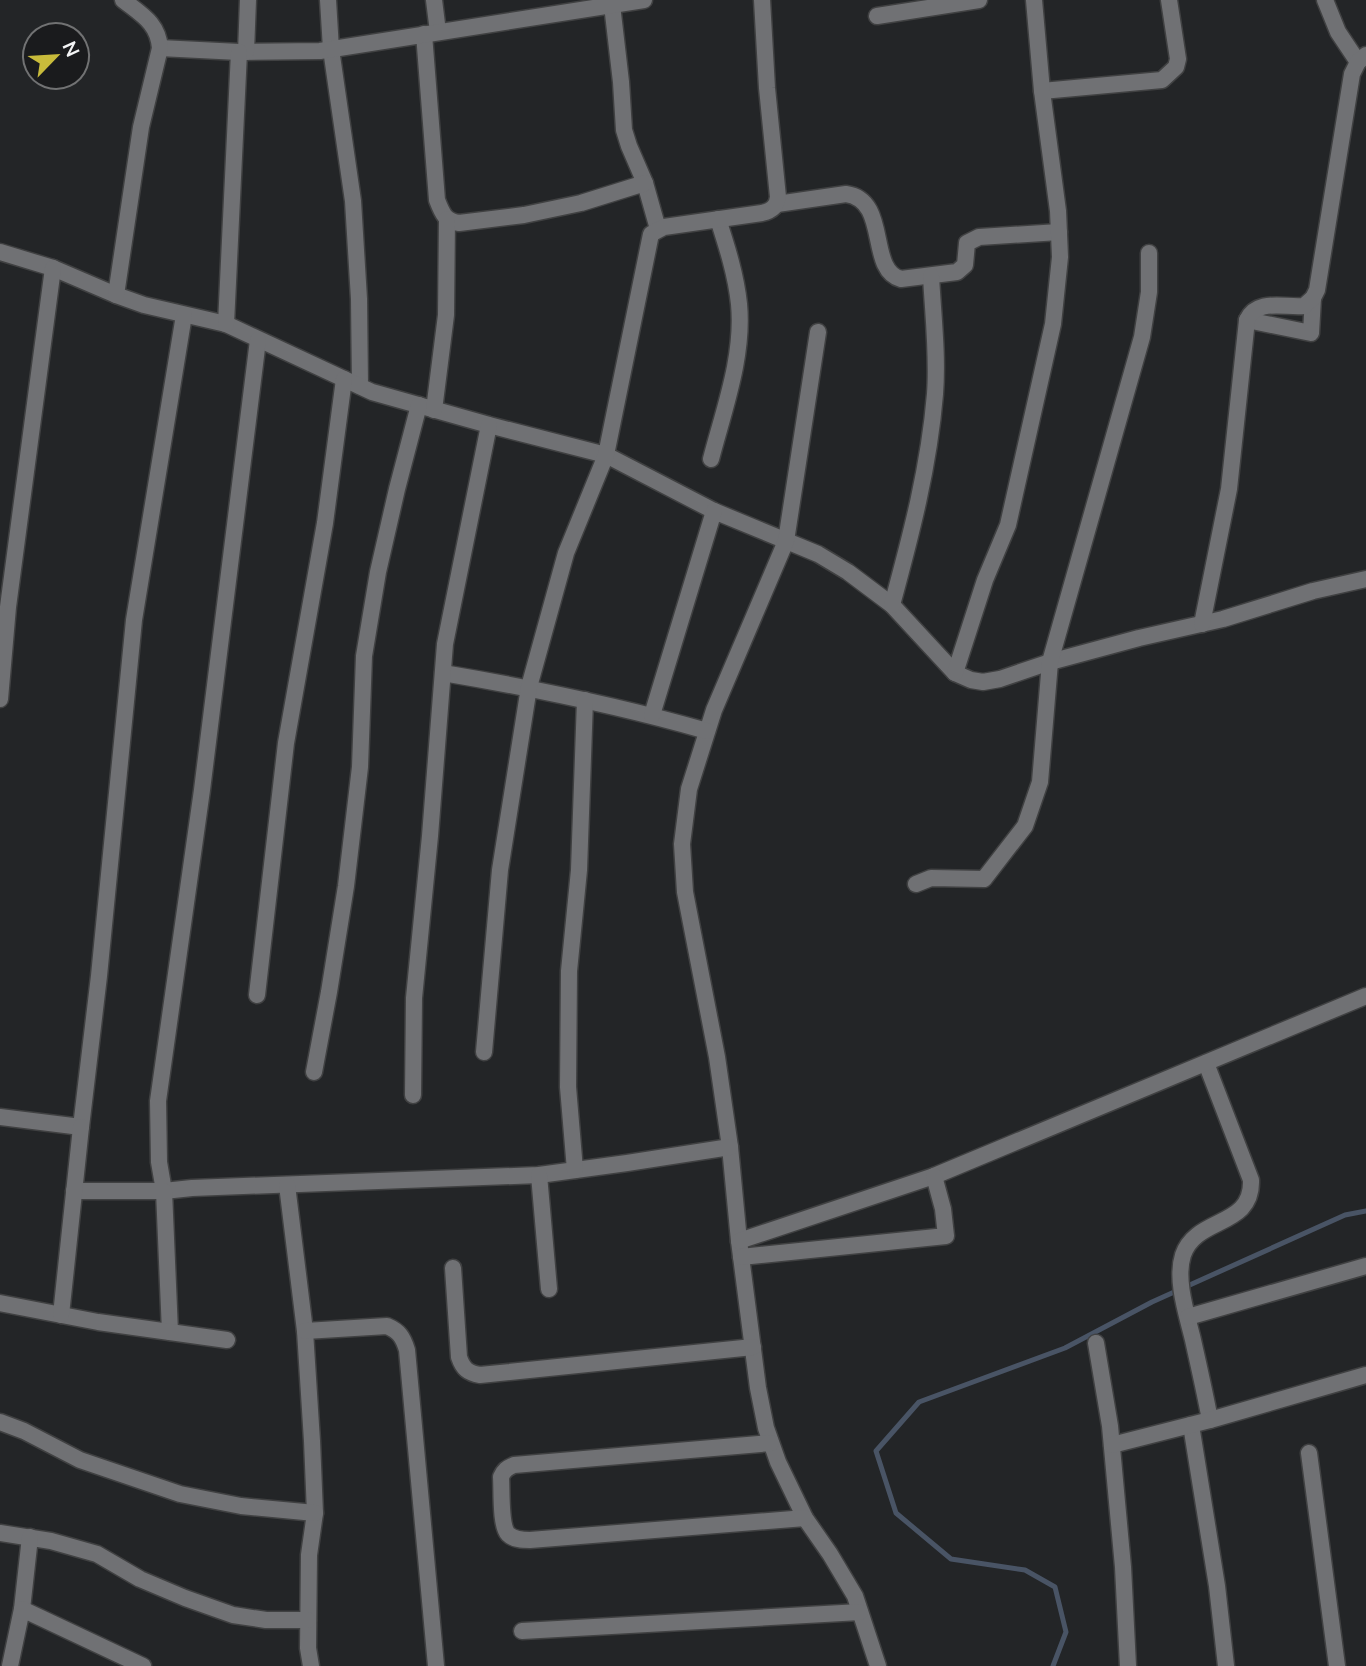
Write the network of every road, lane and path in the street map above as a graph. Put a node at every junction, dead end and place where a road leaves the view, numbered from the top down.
1 (125, 0) edge
2 (248, 0) edge
3 (327, 0) edge
4 (434, 0) edge
5 (762, 0) edge
6 (979, 0) edge
7 (1034, 0) edge
8 (1169, 0) edge
9 (1325, 0) edge
10 (635, 1) edge
11 (611, 5) junction
12 (542, 8) edge
13 (877, 16) dead end
14 (431, 33) junction
15 (160, 48) junction
16 (331, 49) junction
17 (243, 52) junction
18 (1362, 59) edge
19 (1042, 90) junction
20 (645, 183) junction
21 (777, 204) junction
22 (447, 219) junction
23 (718, 219) junction
24 (658, 229) junction
25 (1059, 232) junction
26 (0, 252) edge
27 (1149, 253) dead end
28 (53, 268) junction
29 (931, 276) junction
30 (116, 295) junction
31 (1313, 298) junction
32 (184, 315) junction
33 (1247, 320) junction
34 (226, 324) junction
35 (818, 332) dead end
36 (258, 340) junction
37 (344, 379) junction
38 (359, 386) junction
39 (426, 407) junction
40 (489, 425) junction
41 (606, 455) junction
42 (711, 459) dead end
43 (714, 511) junction
44 (786, 541) junction
45 (1366, 579) edge
46 (892, 605) junction
47 (1202, 624) junction
48 (1050, 662) junction
49 (443, 673) junction
50 (955, 673) junction
51 (529, 687) junction
52 (0, 699) edge
53 (585, 700) junction
54 (652, 715) junction
55 (707, 731) junction
56 (916, 884) dead end
57 (257, 995) dead end
58 (1366, 996) edge
59 (484, 1052) dead end
60 (1206, 1063) junction
61 (314, 1072) dead end
62 (413, 1095) dead end
63 (0, 1116) edge
64 (81, 1127) junction
65 (730, 1147) junction
66 (575, 1171) junction
67 (539, 1175) junction
68 (934, 1176) junction
69 (287, 1185) junction
70 (74, 1191) junction
71 (164, 1191) junction
72 (740, 1249) junction
73 (1366, 1266) edge
74 (453, 1268) dead end
75 (549, 1289) dead end
76 (0, 1303) edge
77 (61, 1315) junction
78 (1188, 1317) junction
79 (305, 1331) junction
80 (170, 1332) junction
81 (227, 1340) dead end
82 (1096, 1343) dead end
83 (752, 1347) junction
84 (1366, 1375) edge
85 (1210, 1420) junction
86 (0, 1422) edge
87 (1191, 1425) junction
88 (771, 1443) junction
89 (1112, 1445) junction
90 (1309, 1453) dead end
91 (315, 1513) junction
92 (805, 1518) junction
93 (0, 1533) edge
94 (30, 1537) junction
95 (22, 1609) junction
96 (860, 1612) junction
97 (309, 1620) junction
98 (522, 1631) dead end
99 (10, 1666) edge
100 (143, 1666) edge
101 (310, 1666) edge
102 (436, 1666) edge
103 (878, 1666) edge
104 (1128, 1666) edge
105 (1226, 1666) edge
106 (1337, 1666) edge

1 - 15 street
2 - 17 street
3 - 16 street
4 - 14 street
5 - 21 street
6 - 13 street
7 - 19 street
8 - 19 street
9 - 18 street
10 - 11 street
11 - 12 street
11 - 20 street
12 - 14 street
14 - 16 street
14 - 22 street
15 - 17 street
15 - 30 street
16 - 17 street
16 - 38 street
17 - 34 street
18 - 31 street
19 - 25 street
20 - 22 street
20 - 24 street
21 - 23 street
21 - 29 street
22 - 39 street
23 - 24 street
23 - 42 street
24 - 41 street
25 - 29 street
25 - 50 street
26 - 28 street
27 - 48 street
28 - 30 street
28 - 52 street
29 - 46 street
30 - 32 street
31 - 33 street
31 - 33 street
32 - 34 street
32 - 64 street
33 - 47 street
34 - 36 street
35 - 44 street
36 - 37 street
36 - 71 street
37 - 38 street
37 - 57 street
38 - 39 street
39 - 40 street
39 - 61 street
40 - 41 street
40 - 49 street
41 - 43 street
41 - 51 street
43 - 44 street
43 - 54 street
44 - 46 street
44 - 55 street
45 - 47 street
46 - 50 street
47 - 48 street
48 - 50 street
48 - 56 street
49 - 51 street
49 - 62 street
51 - 53 street
51 - 59 street
53 - 54 street
53 - 66 street
54 - 55 street
55 - 65 street
58 - 60 street
60 - 68 street
60 - 78 street
63 - 64 street
64 - 70 street
65 - 66 street
65 - 72 street
66 - 67 street
67 - 69 street
67 - 75 street
68 - 72 street
68 - 72 street
69 - 71 street
69 - 79 street
70 - 71 street
70 - 77 street
71 - 80 street
72 - 83 street
73 - 78 street
74 - 83 street
76 - 77 street
77 - 80 street
78 - 85 street
79 - 91 street
79 - 102 street
80 - 81 street
82 - 89 street
83 - 88 street
84 - 85 street
85 - 87 street
86 - 91 street
87 - 89 street
87 - 105 street
88 - 92 street
88 - 92 street
89 - 104 street
90 - 106 street
91 - 97 street
92 - 96 street
93 - 94 street
94 - 95 street
94 - 97 street
95 - 99 street
95 - 100 street
96 - 98 street
96 - 103 street
97 - 101 street

